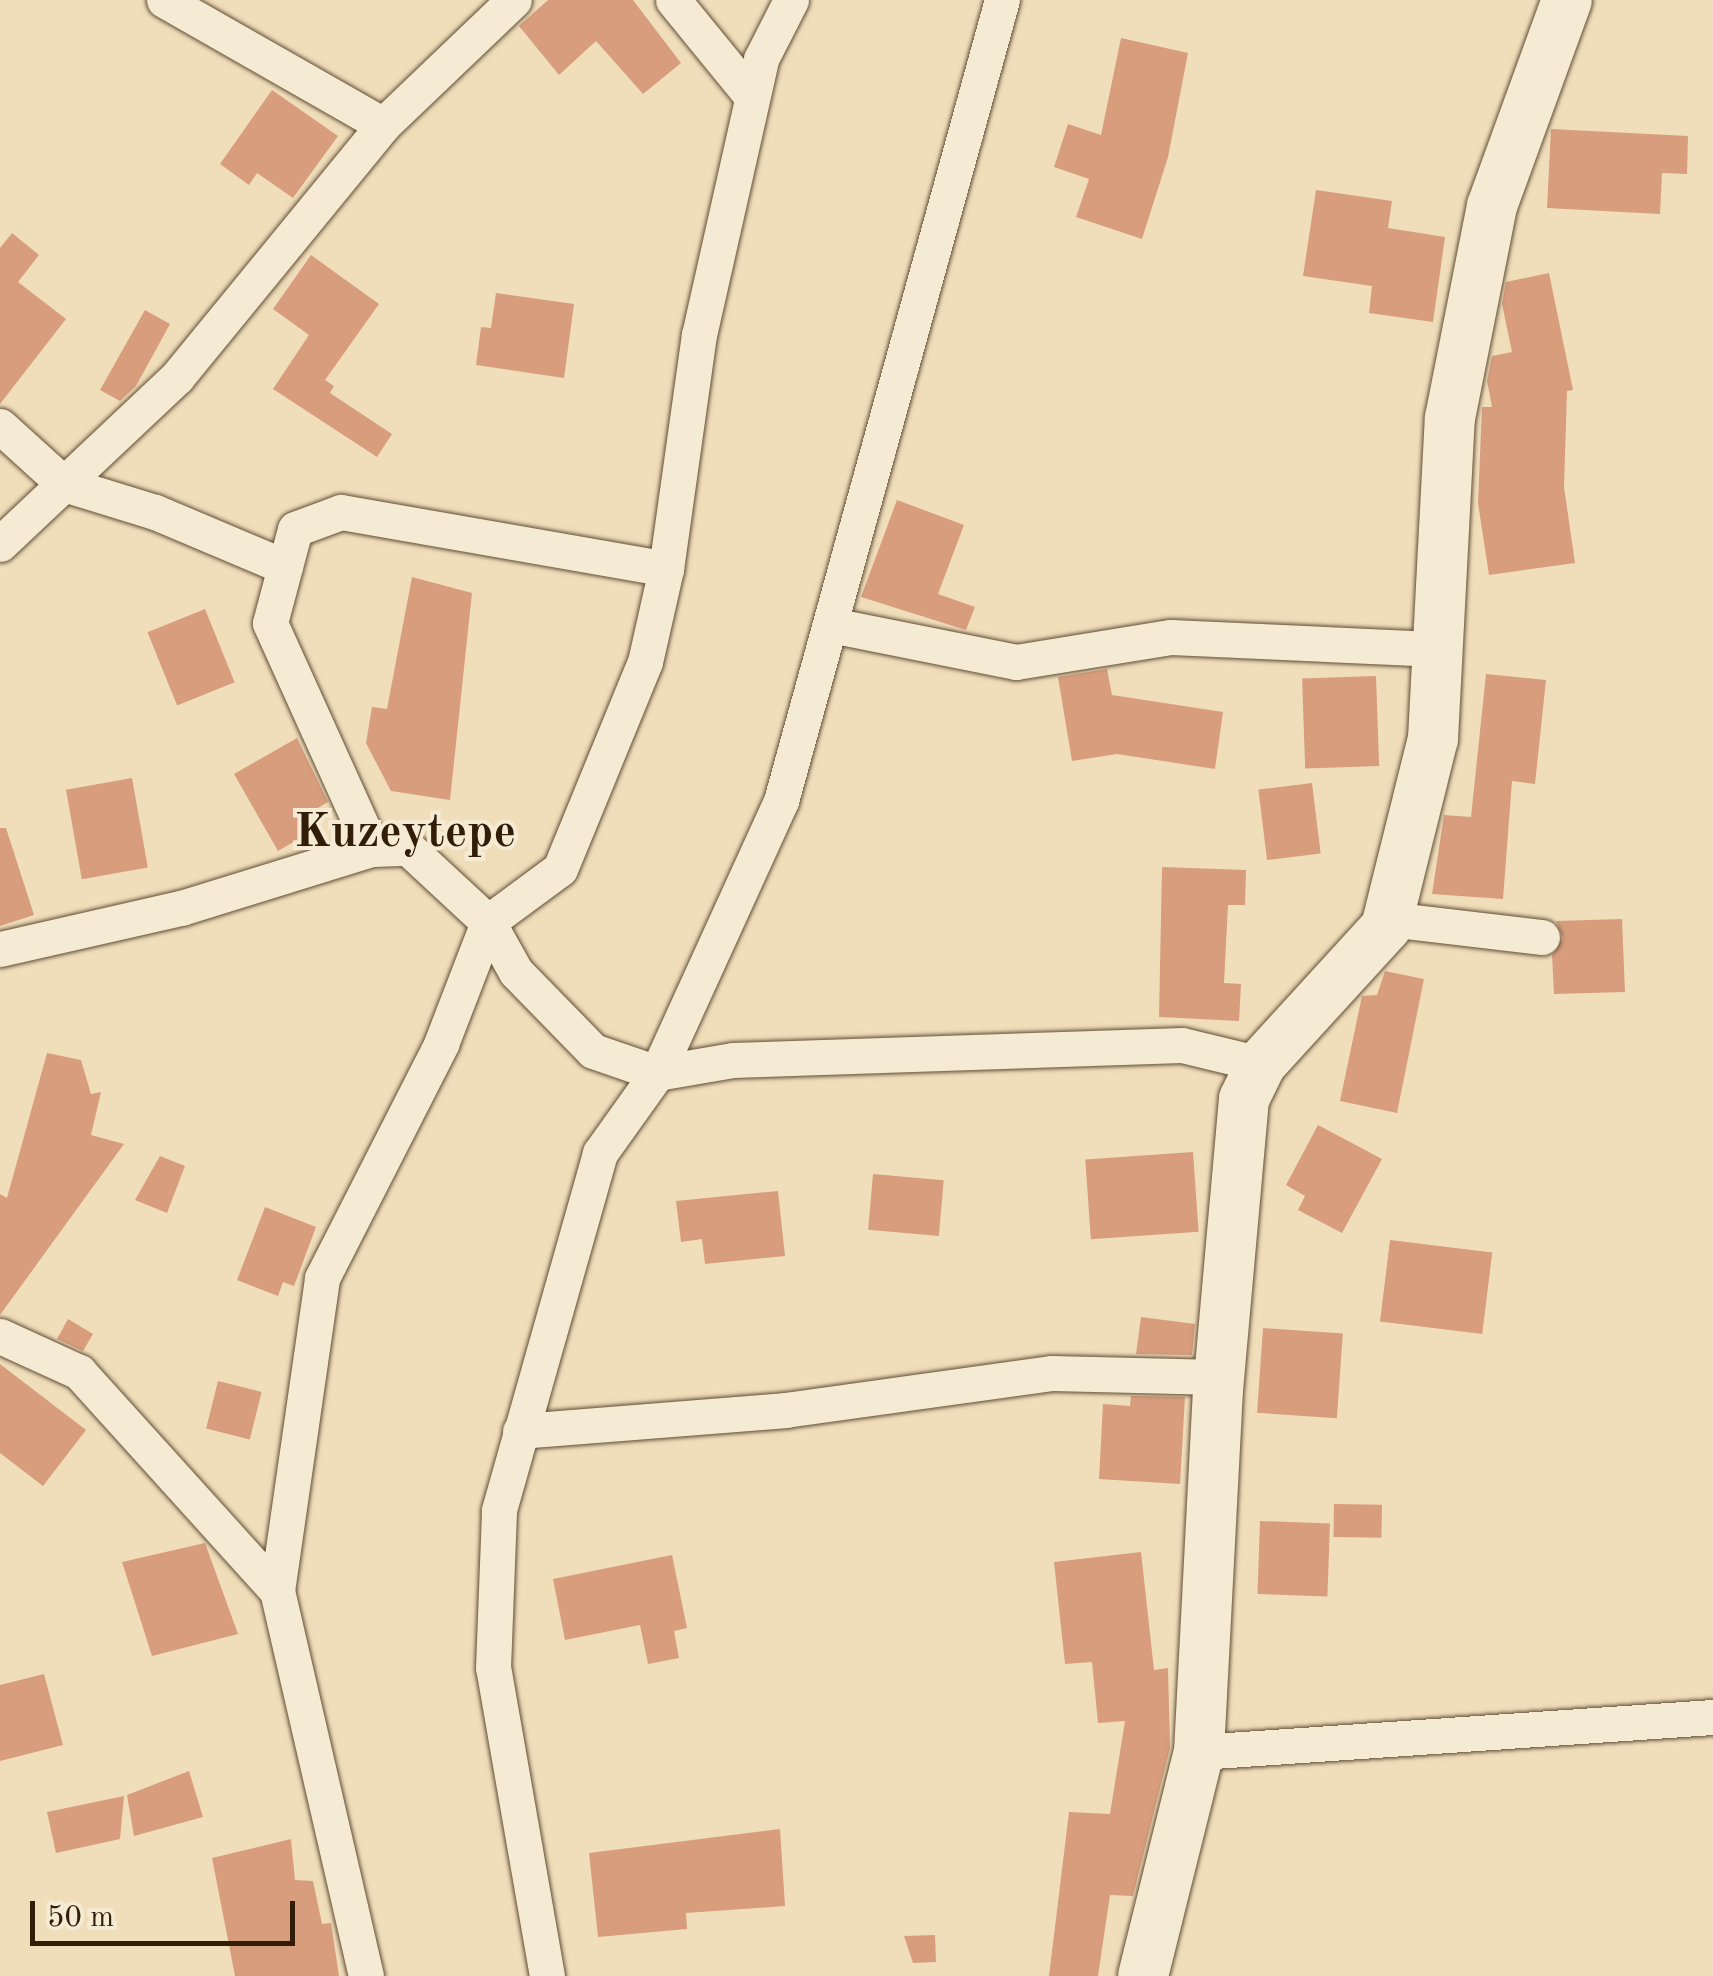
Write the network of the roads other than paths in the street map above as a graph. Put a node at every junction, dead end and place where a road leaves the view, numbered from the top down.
1 (164, 0) edge
2 (514, 0) edge
3 (673, 0) edge
4 (790, 0) edge
5 (1002, 0) edge
6 (1567, 0) edge
7 (752, 97) junction
8 (383, 125) junction
9 (0, 426) edge
10 (64, 484) junction
11 (0, 544) edge
12 (285, 567) junction
13 (666, 569) junction
14 (830, 626) junction
15 (1438, 648) junction
16 (372, 849) junction
17 (1388, 919) junction
18 (488, 922) junction
19 (1542, 937) dead end
20 (0, 949) edge
21 (1262, 1064) junction
22 (657, 1072) junction
23 (0, 1336) edge
24 (1219, 1377) junction
25 (520, 1431) junction
26 (277, 1591) junction
27 (1713, 1717) edge
28 (1199, 1752) junction
29 (366, 1976) edge
30 (547, 1976) edge
31 (1143, 1976) edge

1 - 8 street
2 - 8 street
3 - 7 street
4 - 7 street
5 - 14 street
6 - 15 street
7 - 13 street
8 - 10 street
9 - 10 street
10 - 11 street
10 - 12 street
12 - 13 street
12 - 16 street
13 - 18 street
14 - 15 street
14 - 22 street
15 - 17 street
16 - 18 street
16 - 20 street
17 - 19 street
17 - 21 street
18 - 22 street
18 - 26 street
21 - 22 street
21 - 24 street
22 - 25 street
23 - 26 street
24 - 25 street
24 - 28 street
25 - 30 street
26 - 29 street
27 - 28 street
28 - 31 street

